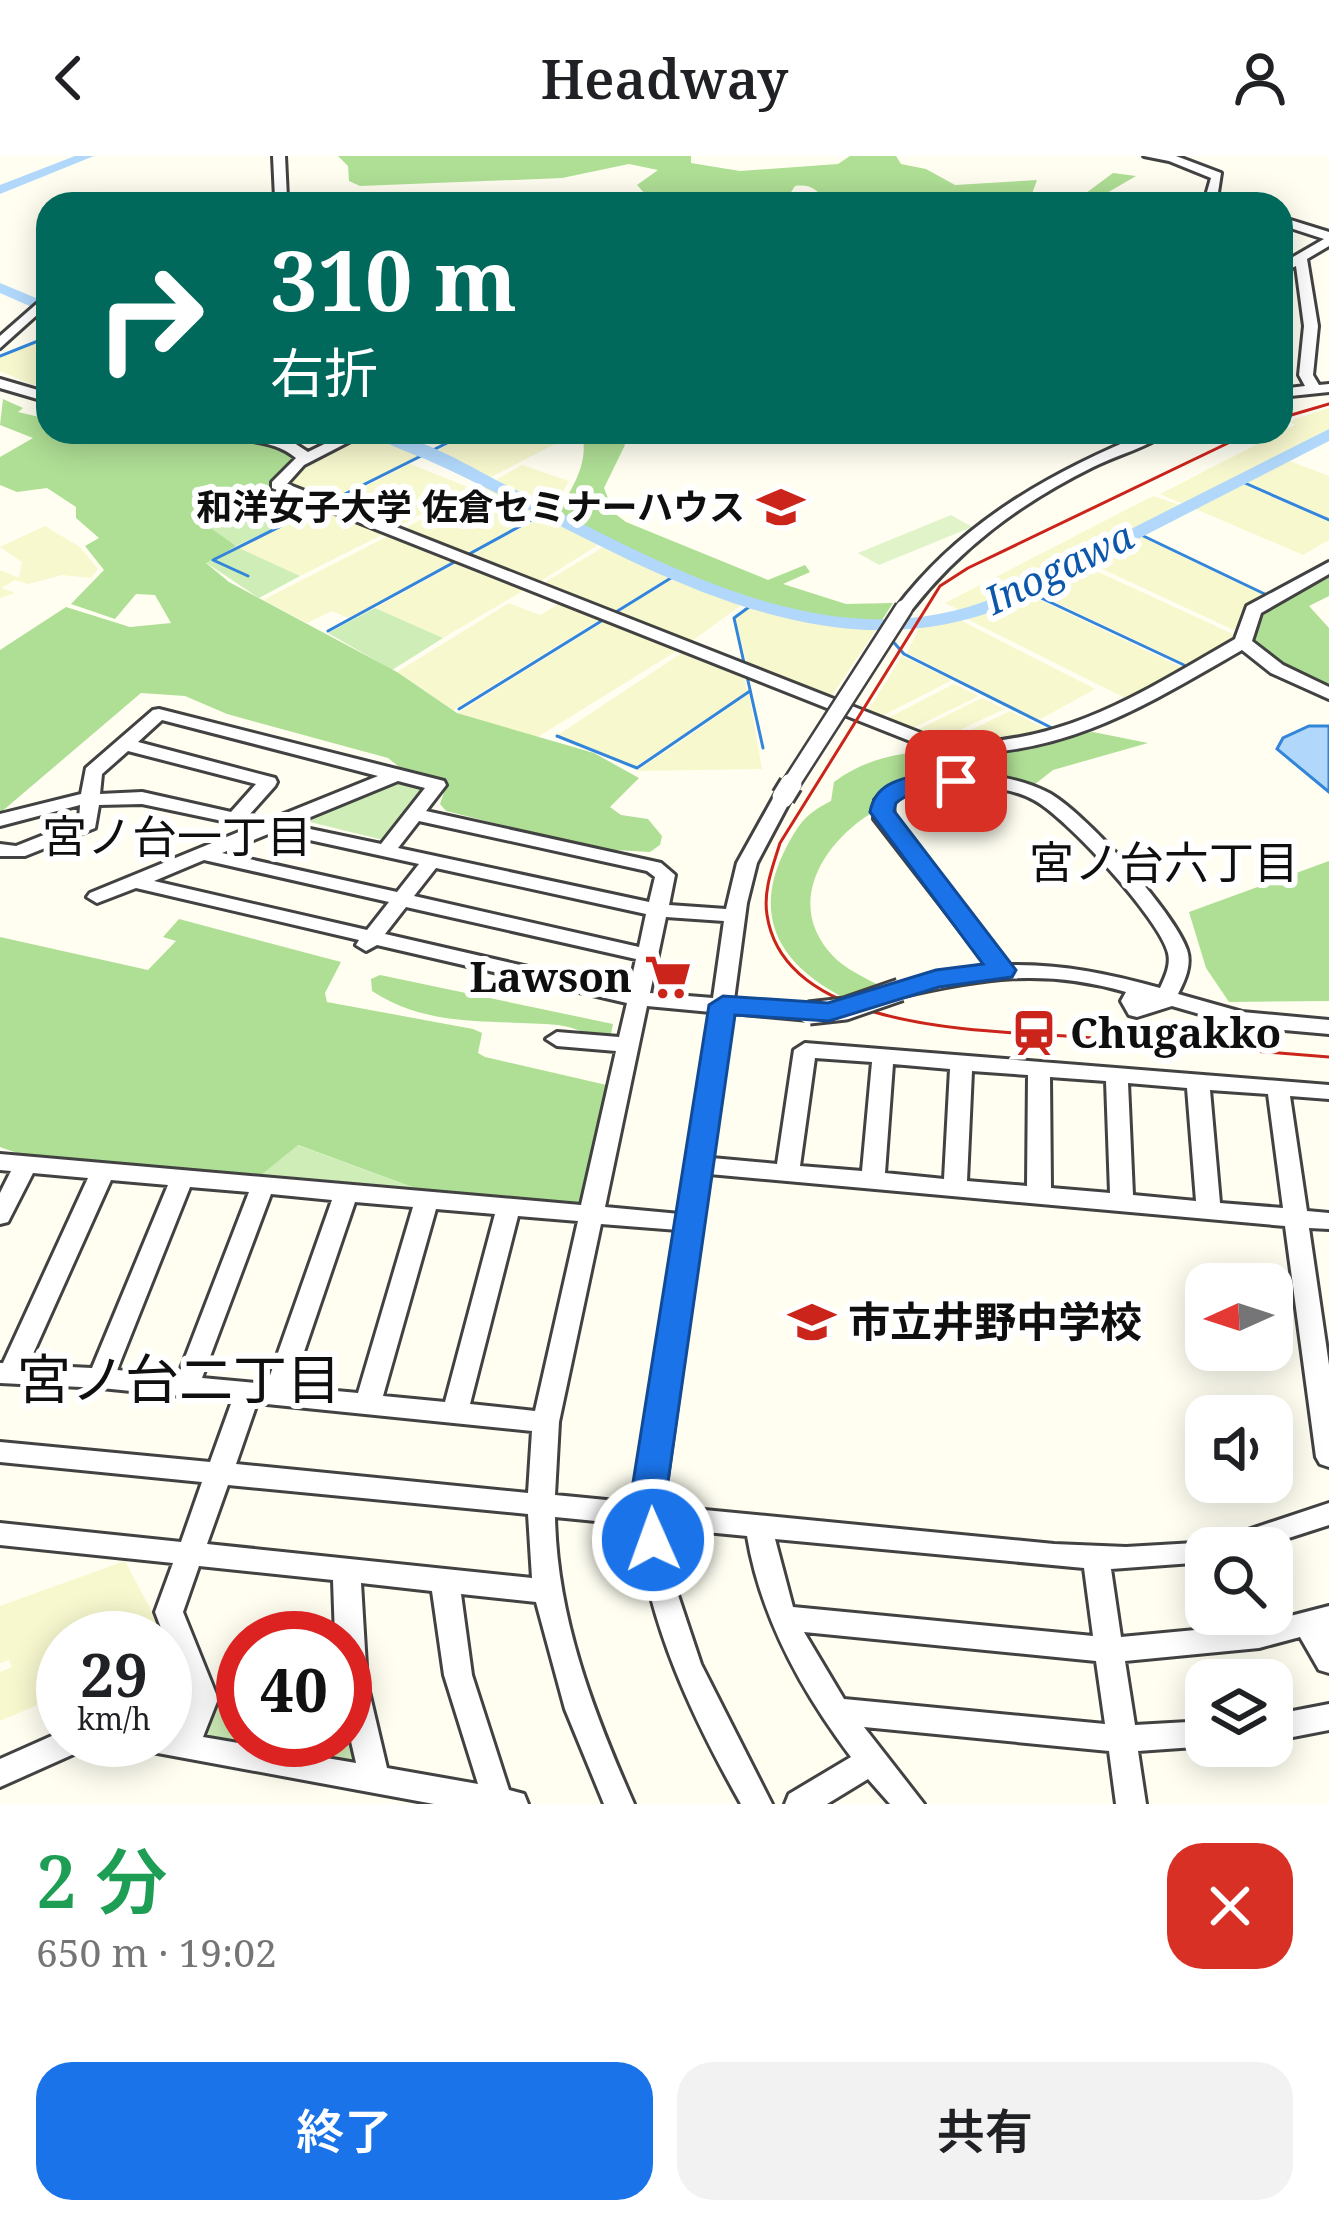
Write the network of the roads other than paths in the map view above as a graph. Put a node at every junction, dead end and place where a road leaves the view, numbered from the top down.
1 (279, 156) edge
2 (1150, 156) edge
3 (281, 192) edge
4 (1214, 192) edge
5 (1293, 225) edge
6 (1329, 238) edge
7 (1301, 259) junction
8 (1293, 263) edge
9 (36, 310) edge
10 (0, 344) edge
11 (0, 383) edge
12 (1321, 388) edge
13 (36, 394) edge
14 (289, 444) edge
15 (336, 444) edge
16 (1132, 444) edge
17 (306, 458) junction
18 (1329, 567) edge
19 (1243, 642) junction
20 (1329, 694) edge
21 (124, 744) junction
22 (396, 775) junction
23 (90, 797) junction
24 (414, 814) junction
25 (237, 818) junction
26 (1, 819) edge
27 (273, 825) junction
28 (0, 850) edge
29 (386, 850) junction
30 (202, 854) junction
31 (432, 860) junction
32 (134, 883) junction
33 (97, 898) dead end
34 (402, 900) junction
35 (657, 910) junction
36 (735, 916) junction
37 (367, 944) junction
38 (647, 956) junction
39 (1002, 970) junction
40 (1166, 996) junction
41 (638, 999) junction
42 (723, 1005) junction
43 (1329, 1027) edge
44 (557, 1040) dead end
45 (628, 1046) junction
46 (884, 1056) junction
47 (961, 1062) junction
48 (1040, 1069) junction
49 (1117, 1075) junction
50 (1198, 1082) junction
51 (1278, 1088) junction
52 (1329, 1092) edge
53 (0, 1162) edge
54 (26, 1164) junction
55 (698, 1165) junction
56 (103, 1171) junction
57 (788, 1173) junction
58 (182, 1178) junction
59 (873, 1180) junction
60 (263, 1185) junction
61 (955, 1188) junction
62 (346, 1192) junction
63 (1039, 1196) junction
64 (427, 1200) junction
65 (1122, 1203) junction
66 (509, 1207) junction
67 (1209, 1211) junction
68 (0, 1214) edge
69 (592, 1214) junction
70 (1295, 1218) junction
71 (1329, 1222) edge
72 (690, 1223) junction
73 (6, 1373) edge
74 (100, 1378) junction
75 (1322, 1384) edge
76 (186, 1387) junction
77 (262, 1394) junction
78 (368, 1404) junction
79 (455, 1412) junction
80 (546, 1422) junction
81 (0, 1452) edge
82 (1329, 1457) edge
83 (221, 1472) junction
84 (538, 1502) junction
85 (649, 1512) junction
86 (1329, 1514) edge
87 (760, 1525) junction
88 (1288, 1527) edge
89 (0, 1534) edge
90 (1185, 1552) edge
91 (189, 1554) junction
92 (1096, 1558) junction
93 (346, 1571) junction
94 (445, 1581) junction
95 (546, 1591) junction
96 (169, 1611) edge
97 (785, 1618) junction
98 (1318, 1621) edge
99 (1109, 1650) junction
100 (1329, 1661) edge
101 (192, 1671) edge
102 (833, 1711) junction
103 (1329, 1718) edge
104 (1293, 1724) edge
105 (192, 1727) edge
106 (1185, 1735) edge
107 (1121, 1738) junction
108 (192, 1748) edge
109 (36, 1758) edge
110 (871, 1761) junction
111 (0, 1774) edge
112 (375, 1780) junction
113 (438, 1797) edge
114 (506, 1803) edge
115 (619, 1804) edge
116 (757, 1804) edge
117 (800, 1804) edge
118 (908, 1804) edge
119 (1131, 1804) edge

1 - 3 street
2 - 4 street
5 - 6 street
6 - 7 street
7 - 8 street
7 - 12 street
9 - 10 street
11 - 13 street
14 - 17 street
15 - 17 street
16 - 36 street, bridge
17 - 19 street
18 - 19 street
19 - 20 street
21 - 22 street
21 - 23 street
21 - 25 street
22 - 24 street
22 - 27 street
23 - 25 street
23 - 26 street
23 - 28 street
24 - 29 street
24 - 35 street
25 - 27 street
27 - 29 street
27 - 30 street
29 - 31 street
30 - 32 street
30 - 34 street
31 - 34 street
31 - 35 street
32 - 33 street
32 - 37 street
34 - 37 street
34 - 38 street
35 - 36 street
35 - 38 street
36 - 42 street
37 - 41 street
38 - 41 street
39 - 40 street
39 - 40 street
39 - 42 street, bridge
40 - 43 street
41 - 42 street
41 - 45 street
42 - 55 street
44 - 45 street
45 - 69 street
46 - 47 street
46 - 57 street
46 - 59 street
47 - 48 street
47 - 61 street
48 - 49 street
48 - 63 street
49 - 50 street
49 - 65 street
50 - 51 street
50 - 67 street
51 - 52 street
51 - 70 street
53 - 54 street
54 - 56 street
54 - 68 street
55 - 57 street
55 - 72 street
56 - 58 street
56 - 73 street
57 - 59 street
58 - 60 street
58 - 74 street
59 - 61 street
60 - 62 street
60 - 76 street
61 - 63 street
62 - 64 street
62 - 77 street
63 - 65 street
64 - 66 street
64 - 78 street
65 - 67 street
66 - 69 street
66 - 79 street
67 - 70 street
69 - 72 street
69 - 80 street
70 - 71 street
70 - 75 street
72 - 85 street
73 - 74 street
74 - 76 street
75 - 82 street
76 - 77 street
77 - 78 street
77 - 83 street
78 - 79 street
79 - 80 street
80 - 84 street
81 - 83 street
83 - 84 street
83 - 91 street
84 - 85 street
84 - 95 street
85 - 87 street
85 - 116 street
86 - 88 street
87 - 92 street
87 - 97 street
89 - 91 street
90 - 92 street
91 - 93 street
91 - 96 street
92 - 99 street
93 - 94 street
93 - 112 street
94 - 95 street
94 - 114 street
95 - 115 street
97 - 99 street
97 - 102 street
98 - 99 street
98 - 100 street
99 - 107 street
101 - 105 street
102 - 107 street
102 - 110 street
103 - 104 street
106 - 107 street
107 - 119 street
108 - 112 street
109 - 111 street
110 - 117 street
110 - 118 street
112 - 113 street
113 - 114 street

